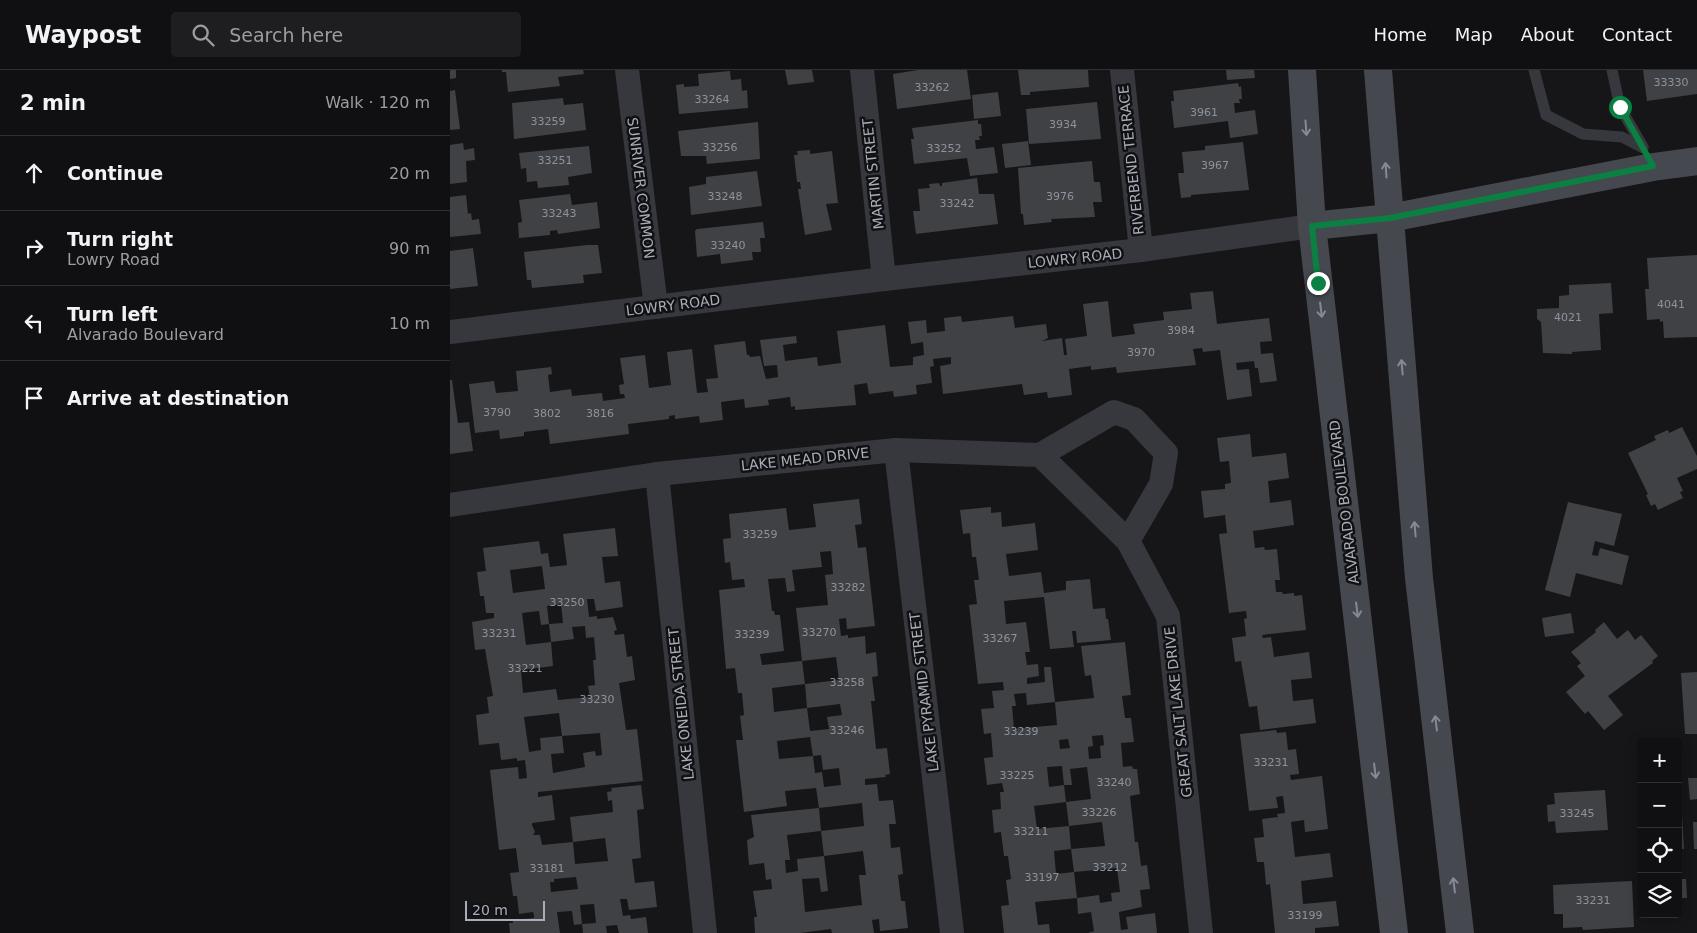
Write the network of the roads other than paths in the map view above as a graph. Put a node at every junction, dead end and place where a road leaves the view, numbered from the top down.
1 (626, 70) edge
2 (862, 70) edge
3 (1122, 70) edge
4 (1302, 70) edge
5 (1378, 70) edge
6 (1534, 70) edge
7 (1612, 70) edge
8 (1648, 157) junction
9 (1697, 161) edge
10 (1390, 218) junction
11 (1312, 226) junction
12 (1141, 250) junction
13 (884, 279) junction
14 (656, 307) junction
15 (450, 332) edge
16 (896, 450) junction
17 (1040, 455) junction
18 (657, 474) junction
19 (450, 505) edge
20 (1128, 541) junction
21 (705, 933) edge
22 (952, 933) edge
23 (1201, 933) edge
24 (1394, 933) edge
25 (1460, 933) edge

1 - 14 street, SUNRIVER COMMON
2 - 13 street, MARTIN STREET
3 - 12 street, RIVERBEND TERRACE
4 -> 11 main road, ALVARADO BOULEVARD
10 -> 5 main road
6 - 8 lane
7 - 8 lane
8 - 9 main road, LOWRY ROAD
8 - 10 main road, LOWRY ROAD
10 - 11 main road, LOWRY ROAD
25 -> 10 main road
11 - 12 street, LOWRY ROAD
11 -> 24 main road, ALVARADO BOULEVARD
12 - 13 street, LOWRY ROAD
13 - 14 street, LOWRY ROAD
14 - 15 street, LOWRY ROAD
16 - 17 street, LAKE MEAD DRIVE
16 - 18 street, LAKE MEAD DRIVE
16 - 22 street, LAKE PYRAMID STREET
17 - 20 street
17 - 20 street
18 - 19 street, LAKE MEAD DRIVE
18 - 21 street, LAKE ONEIDA STREET
20 - 23 street, GREAT SALT LAKE DRIVE

